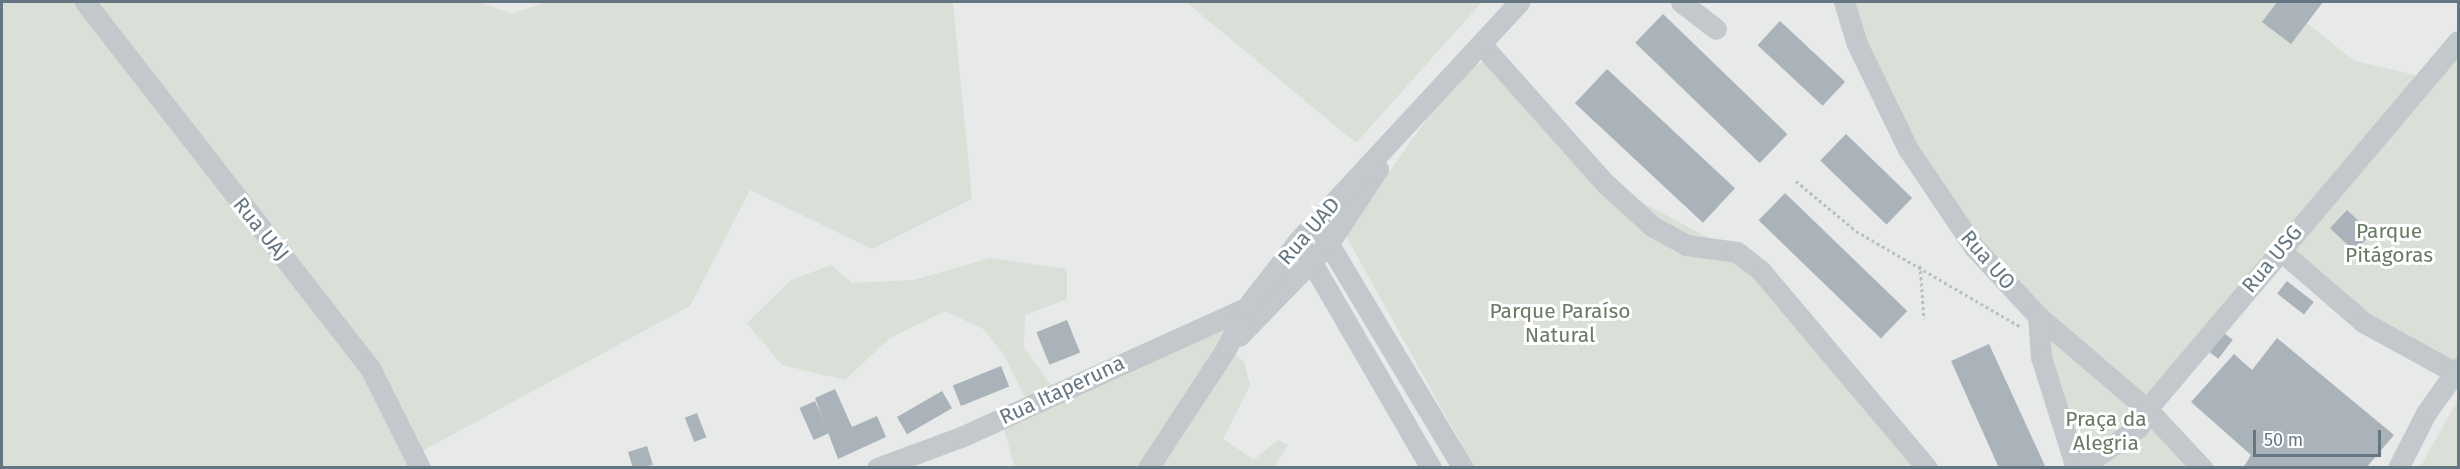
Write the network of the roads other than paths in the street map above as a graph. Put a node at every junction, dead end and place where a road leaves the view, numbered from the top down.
1 (85, 2) edge
2 (1520, 2) edge
3 (1682, 2) edge
4 (1844, 2) edge
5 (1716, 29) dead end
6 (2458, 41) edge
7 (1481, 44) junction
8 (1408, 124) junction
9 (1315, 222) junction
10 (1298, 241) junction
11 (1329, 243) junction
12 (2280, 250) junction
13 (1312, 261) junction
14 (1246, 308) junction
15 (2037, 326) junction
16 (1226, 350) junction
17 (2456, 370) edge
18 (2147, 409) junction
19 (1926, 467) edge
20 (420, 468) edge
21 (877, 468) edge
22 (1148, 468) edge
23 (1431, 468) edge
24 (1463, 468) edge
25 (2078, 468) edge
26 (2202, 468) edge
27 (2398, 468) edge

1 - 20 street, Rua UAJ
2 - 7 street, Rua UAD
3 - 5 street
4 - 15 street, Rua UO
6 - 12 street, Rua USG
7 - 8 street, Rua UAD
7 - 19 street
8 - 9 street, Rua UAD
8 - 11 street, Rua UAD
9 - 10 street, Rua UAD
9 - 11 street
10 - 13 street
10 - 14 street, Rua UAD
11 - 13 street, Rua UAD
11 - 24 street
12 - 17 street
12 - 18 street, Rua USG
13 - 16 street, Rua UAD
13 - 23 street
14 - 16 street, Rua UAD
14 - 21 street, Rua Itaperuna
15 - 18 street, Rua UO
15 - 25 street
16 - 22 street, Rua UAD
17 - 27 street
18 - 25 street, Rua USG
18 - 26 street, Rua UO

